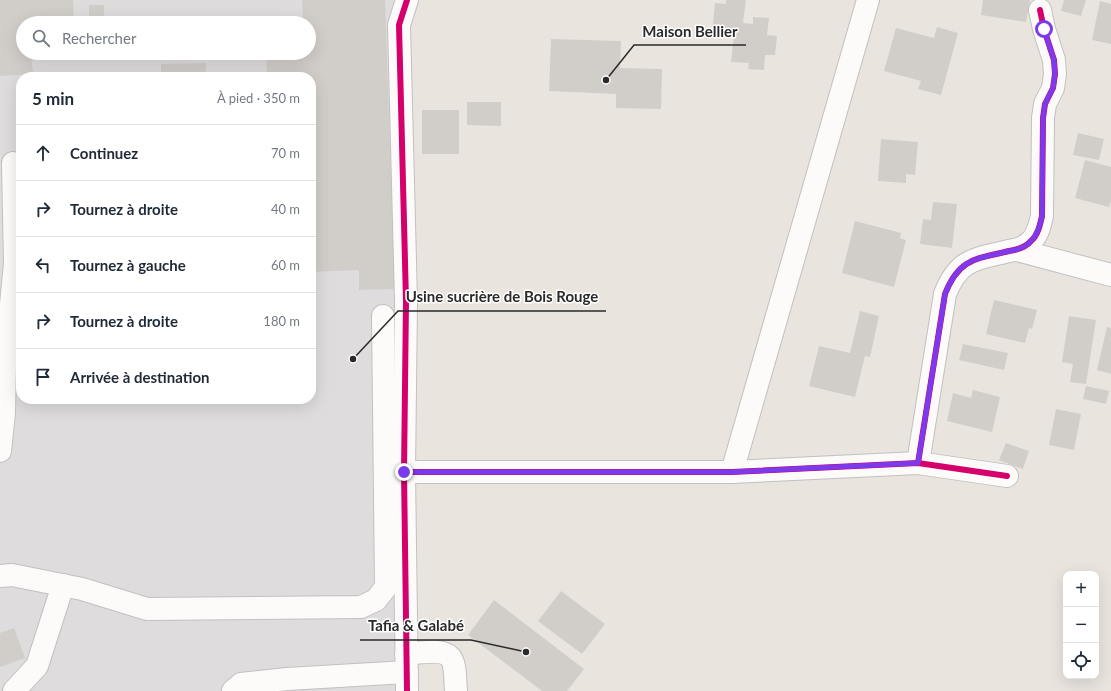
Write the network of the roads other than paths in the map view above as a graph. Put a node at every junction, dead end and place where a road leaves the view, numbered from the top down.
1 (407, 0) edge
2 (868, 0) edge
3 (1040, 10) dead end
4 (13, 163) dead end
5 (1017, 250) junction
6 (1111, 275) edge
7 (383, 316) dead end
8 (0, 451) edge
9 (918, 463) junction
10 (404, 472) junction
11 (732, 472) junction
12 (1006, 476) dead end
13 (0, 576) edge
14 (63, 586) junction
15 (407, 672) edge
16 (14, 691) edge
17 (234, 691) edge
18 (456, 691) edge

1 - 10 street
2 - 11 street
3 - 5 street
4 - 8 street
5 - 6 street
5 - 9 street
7 - 14 street
9 - 11 street
9 - 12 street
10 - 11 street
10 - 15 street
13 - 14 street
14 - 16 street
15 - 17 street
15 - 18 street

